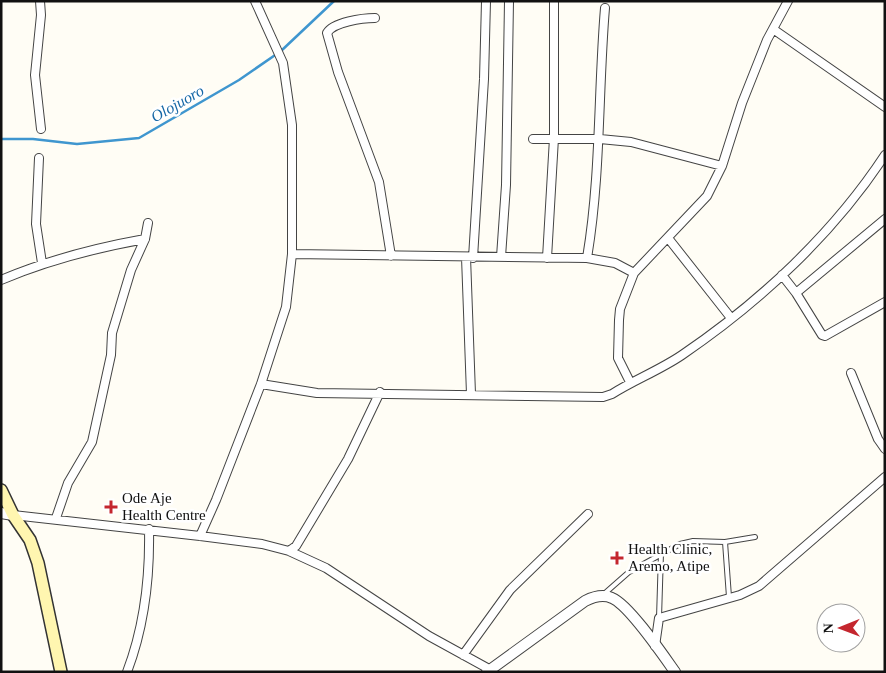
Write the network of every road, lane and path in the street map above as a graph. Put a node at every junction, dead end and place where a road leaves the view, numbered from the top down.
1 (40, 1) edge
2 (255, 1) edge
3 (486, 1) edge
4 (509, 1) edge
5 (554, 1) edge
6 (788, 1) edge
7 (605, 8) dead end
8 (376, 18) dead end
9 (773, 29) junction
10 (885, 107) edge
11 (41, 129) dead end
12 (533, 138) dead end
13 (554, 138) junction
14 (600, 139) junction
15 (885, 155) edge
16 (39, 158) dead end
17 (722, 166) junction
18 (885, 219) edge
19 (148, 223) dead end
20 (668, 238) junction
21 (145, 239) junction
22 (292, 254) junction
23 (391, 256) junction
24 (470, 258) junction
25 (501, 258) junction
26 (547, 258) junction
27 (587, 258) junction
28 (42, 263) junction
29 (634, 273) junction
30 (782, 275) junction
31 (1, 280) edge
32 (796, 293) junction
33 (885, 302) edge
34 (731, 318) junction
35 (851, 373) dead end
36 (630, 382) junction
37 (261, 384) junction
38 (380, 392) junction
39 (471, 394) junction
40 (885, 449) edge
41 (885, 477) edge
42 (1, 490) edge
43 (7, 514) edge
44 (588, 514) dead end
45 (56, 518) junction
46 (150, 529) junction
47 (200, 536) junction
48 (755, 537) dead end
49 (725, 542) junction
50 (289, 551) junction
51 (661, 553) junction
52 (603, 596) junction
53 (729, 598) junction
54 (659, 618) junction
55 (655, 646) junction
56 (462, 655) junction
57 (488, 670) edge
58 (61, 672) edge
59 (127, 672) edge
60 (676, 672) edge

1 - 11 street
2 - 22 street
3 - 24 street
4 - 25 street
5 - 13 street
6 - 9 street
7 - 14 street
8 - 23 street
9 - 10 street
9 - 17 street
12 - 13 street
13 - 14 street
13 - 26 street
14 - 17 street
14 - 27 street
15 - 30 street
16 - 28 street
17 - 20 street
18 - 32 street
19 - 21 street
20 - 29 street
20 - 34 street
21 - 28 street
21 - 45 street
22 - 23 street
22 - 37 street
23 - 24 street
24 - 25 street
24 - 39 street
25 - 26 street
26 - 27 street
27 - 29 street
28 - 31 street
29 - 36 street
30 - 32 street
30 - 34 street
32 - 33 street
34 - 36 street
35 - 40 street
36 - 39 street
37 - 38 street
37 - 47 street
38 - 39 street
38 - 50 street
41 - 53 street
42 - 43 main road
43 - 45 street
43 - 58 main road
44 - 56 street
45 - 46 street
46 - 47 street
46 - 59 street
47 - 50 street
48 - 49 lane
49 - 51 lane
49 - 53 lane
50 - 56 street
51 - 52 lane
51 - 54 lane
52 - 55 street
52 - 57 street
53 - 54 street
54 - 55 street
55 - 60 street
56 - 57 street

